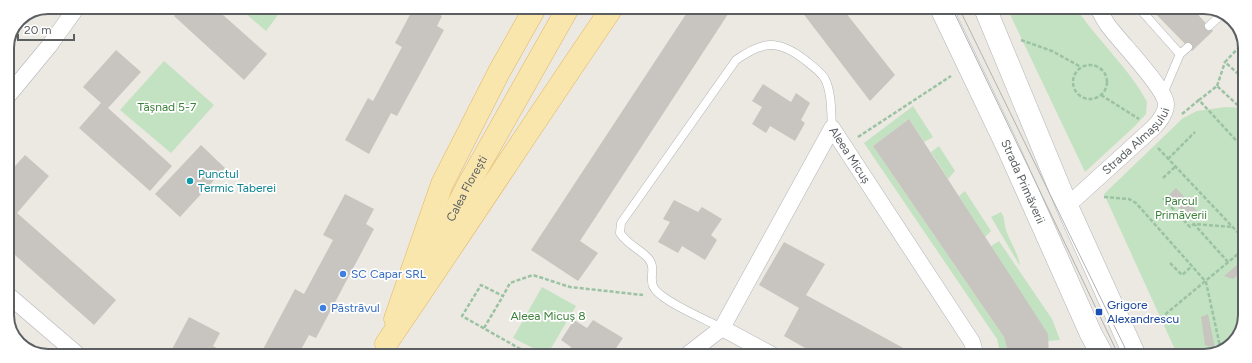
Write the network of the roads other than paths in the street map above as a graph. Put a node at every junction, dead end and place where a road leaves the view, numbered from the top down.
1 (72, 14) edge
2 (532, 14) edge
3 (608, 14) edge
4 (944, 14) edge
5 (988, 14) edge
6 (1101, 14) edge
7 (1143, 14) edge
8 (562, 16) edge
9 (1219, 17) edge
10 (1209, 26) dead end
11 (1188, 47) dead end
12 (1180, 54) junction
13 (14, 88) edge
14 (1163, 94) junction
15 (832, 128) junction
16 (1067, 206) junction
17 (14, 300) edge
18 (722, 328) junction
19 (71, 349) edge
20 (384, 349) edge
21 (385, 349) edge
22 (385, 349) edge
23 (695, 349) edge
24 (761, 349) edge
25 (974, 349) edge
26 (1100, 349) edge
27 (1132, 349) edge

1 - 13 street
2 - 20 main road
3 - 21 main road
4 - 26 main road, Strada Primăverii
5 - 16 main road
6 - 14 street, Strada Almașului
7 - 12 lane
8 - 22 main road, Calea Florești
9 - 10 lane
11 - 12 lane
12 - 14 lane
14 - 16 street, Strada Almașului
15 - 18 street, Aleea Micuș
15 - 18 lane
15 - 25 street, Aleea Micuș
16 - 27 main road
17 - 19 street
18 - 23 street
18 - 24 street

